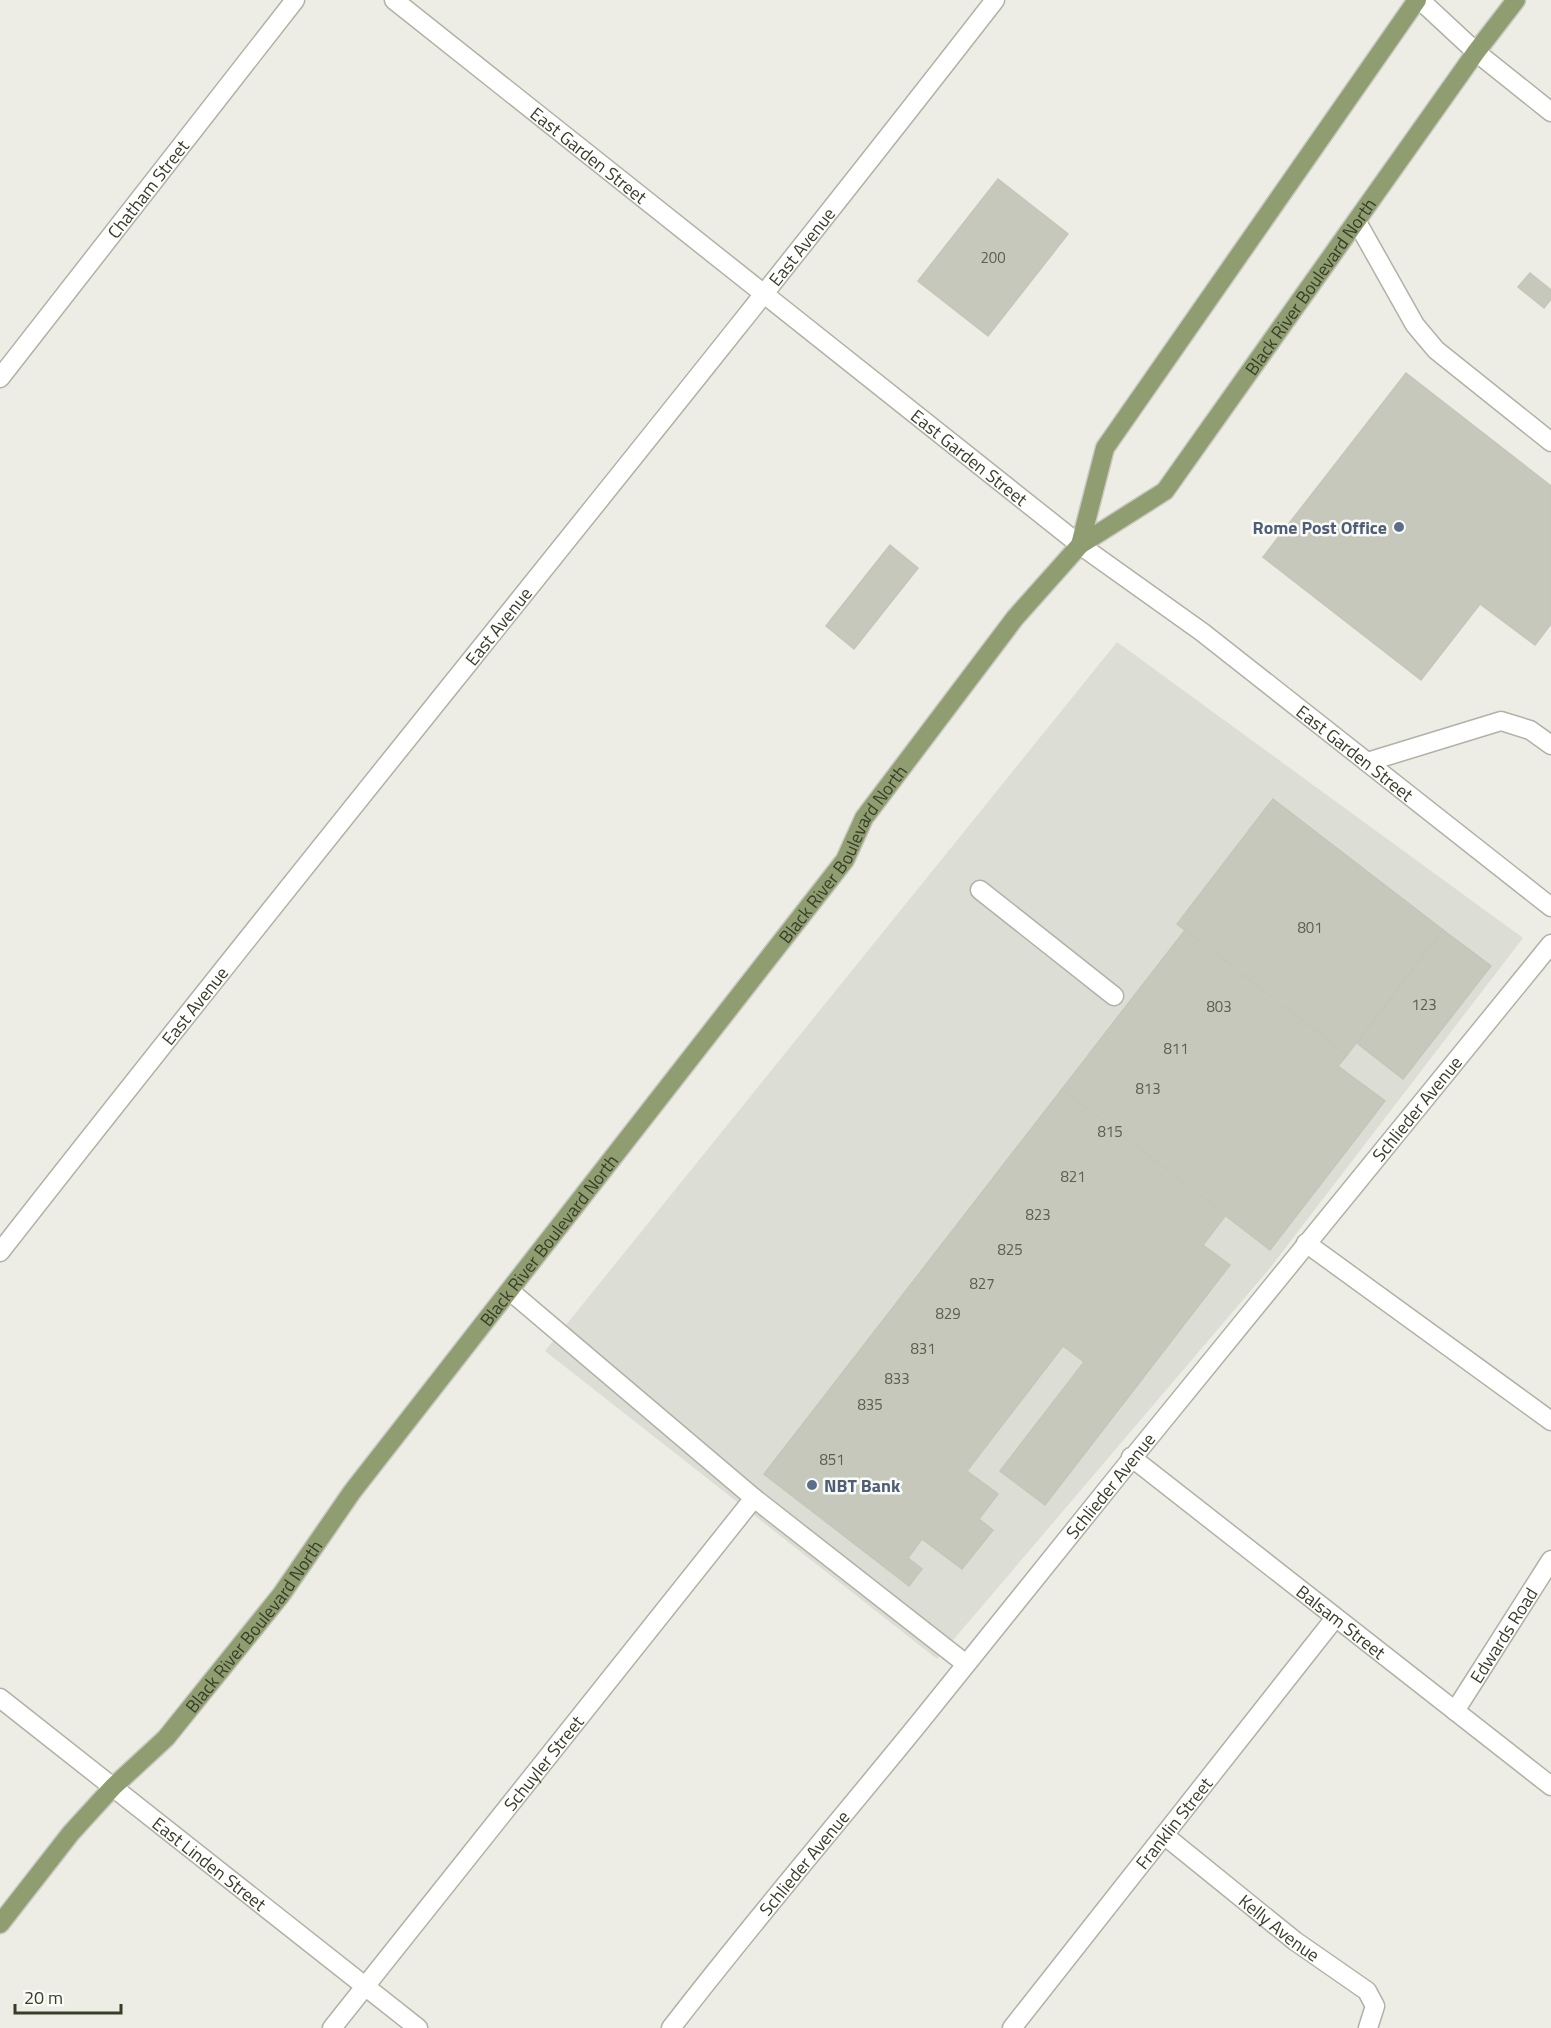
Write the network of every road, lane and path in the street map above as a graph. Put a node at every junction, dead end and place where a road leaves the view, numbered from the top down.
1 (295, 0) edge
2 (394, 0) edge
3 (995, 0) edge
4 (1418, 0) edge
5 (1516, 0) edge
6 (1476, 52) junction
7 (1551, 112) edge
8 (1357, 222) junction
9 (767, 294) junction
10 (0, 378) edge
11 (1551, 442) edge
12 (1080, 545) junction
13 (1551, 745) edge
14 (1367, 762) junction
15 (980, 890) dead end
16 (1551, 908) edge
17 (1551, 944) edge
18 (1114, 996) dead end
19 (1306, 1243) junction
20 (0, 1252) edge
21 (510, 1292) junction
22 (1551, 1421) edge
23 (1131, 1457) junction
24 (754, 1498) junction
25 (1551, 1560) edge
26 (1335, 1618) junction
27 (966, 1664) junction
28 (0, 1698) edge
29 (1455, 1711) junction
30 (1551, 1786) edge
31 (113, 1787) junction
32 (1164, 1835) junction
33 (0, 1924) edge
34 (364, 1986) junction
35 (332, 2028) edge
36 (418, 2028) edge
37 (671, 2028) edge
38 (1012, 2028) edge
39 (1368, 2028) edge

1 - 10 street, Chatham Street
2 - 9 street, East Garden Street
3 - 9 street, East Avenue
4 - 6 street
4 - 12 main road, Black River Boulevard North
5 - 6 main road, Black River Boulevard North
6 - 7 street
6 - 8 main road, Black River Boulevard North
8 - 11 street
8 - 12 main road, Black River Boulevard North
9 - 12 street, East Garden Street
9 - 20 street, East Avenue
12 - 14 street, East Garden Street
12 - 21 main road, Black River Boulevard North
13 - 14 street
14 - 16 street, East Garden Street
15 - 18 street
17 - 19 street, Schlieder Avenue
19 - 22 street
19 - 23 street, Schlieder Avenue
21 - 24 street
21 - 31 main road, Black River Boulevard North
23 - 26 street, Balsam Street
23 - 27 street, Schlieder Avenue
24 - 27 street
24 - 34 street, Schuyler Street
25 - 29 street, Edwards Road
26 - 29 street, Balsam Street
26 - 32 street, Franklin Street
27 - 37 street, Schlieder Avenue
28 - 31 street, East Linden Street
29 - 30 street, Balsam Street
31 - 33 main road, Black River Boulevard North
31 - 34 street, East Linden Street
32 - 38 street, Franklin Street
32 - 39 street, Kelly Avenue
34 - 35 street, Schuyler Street
34 - 36 street, East Linden Street

